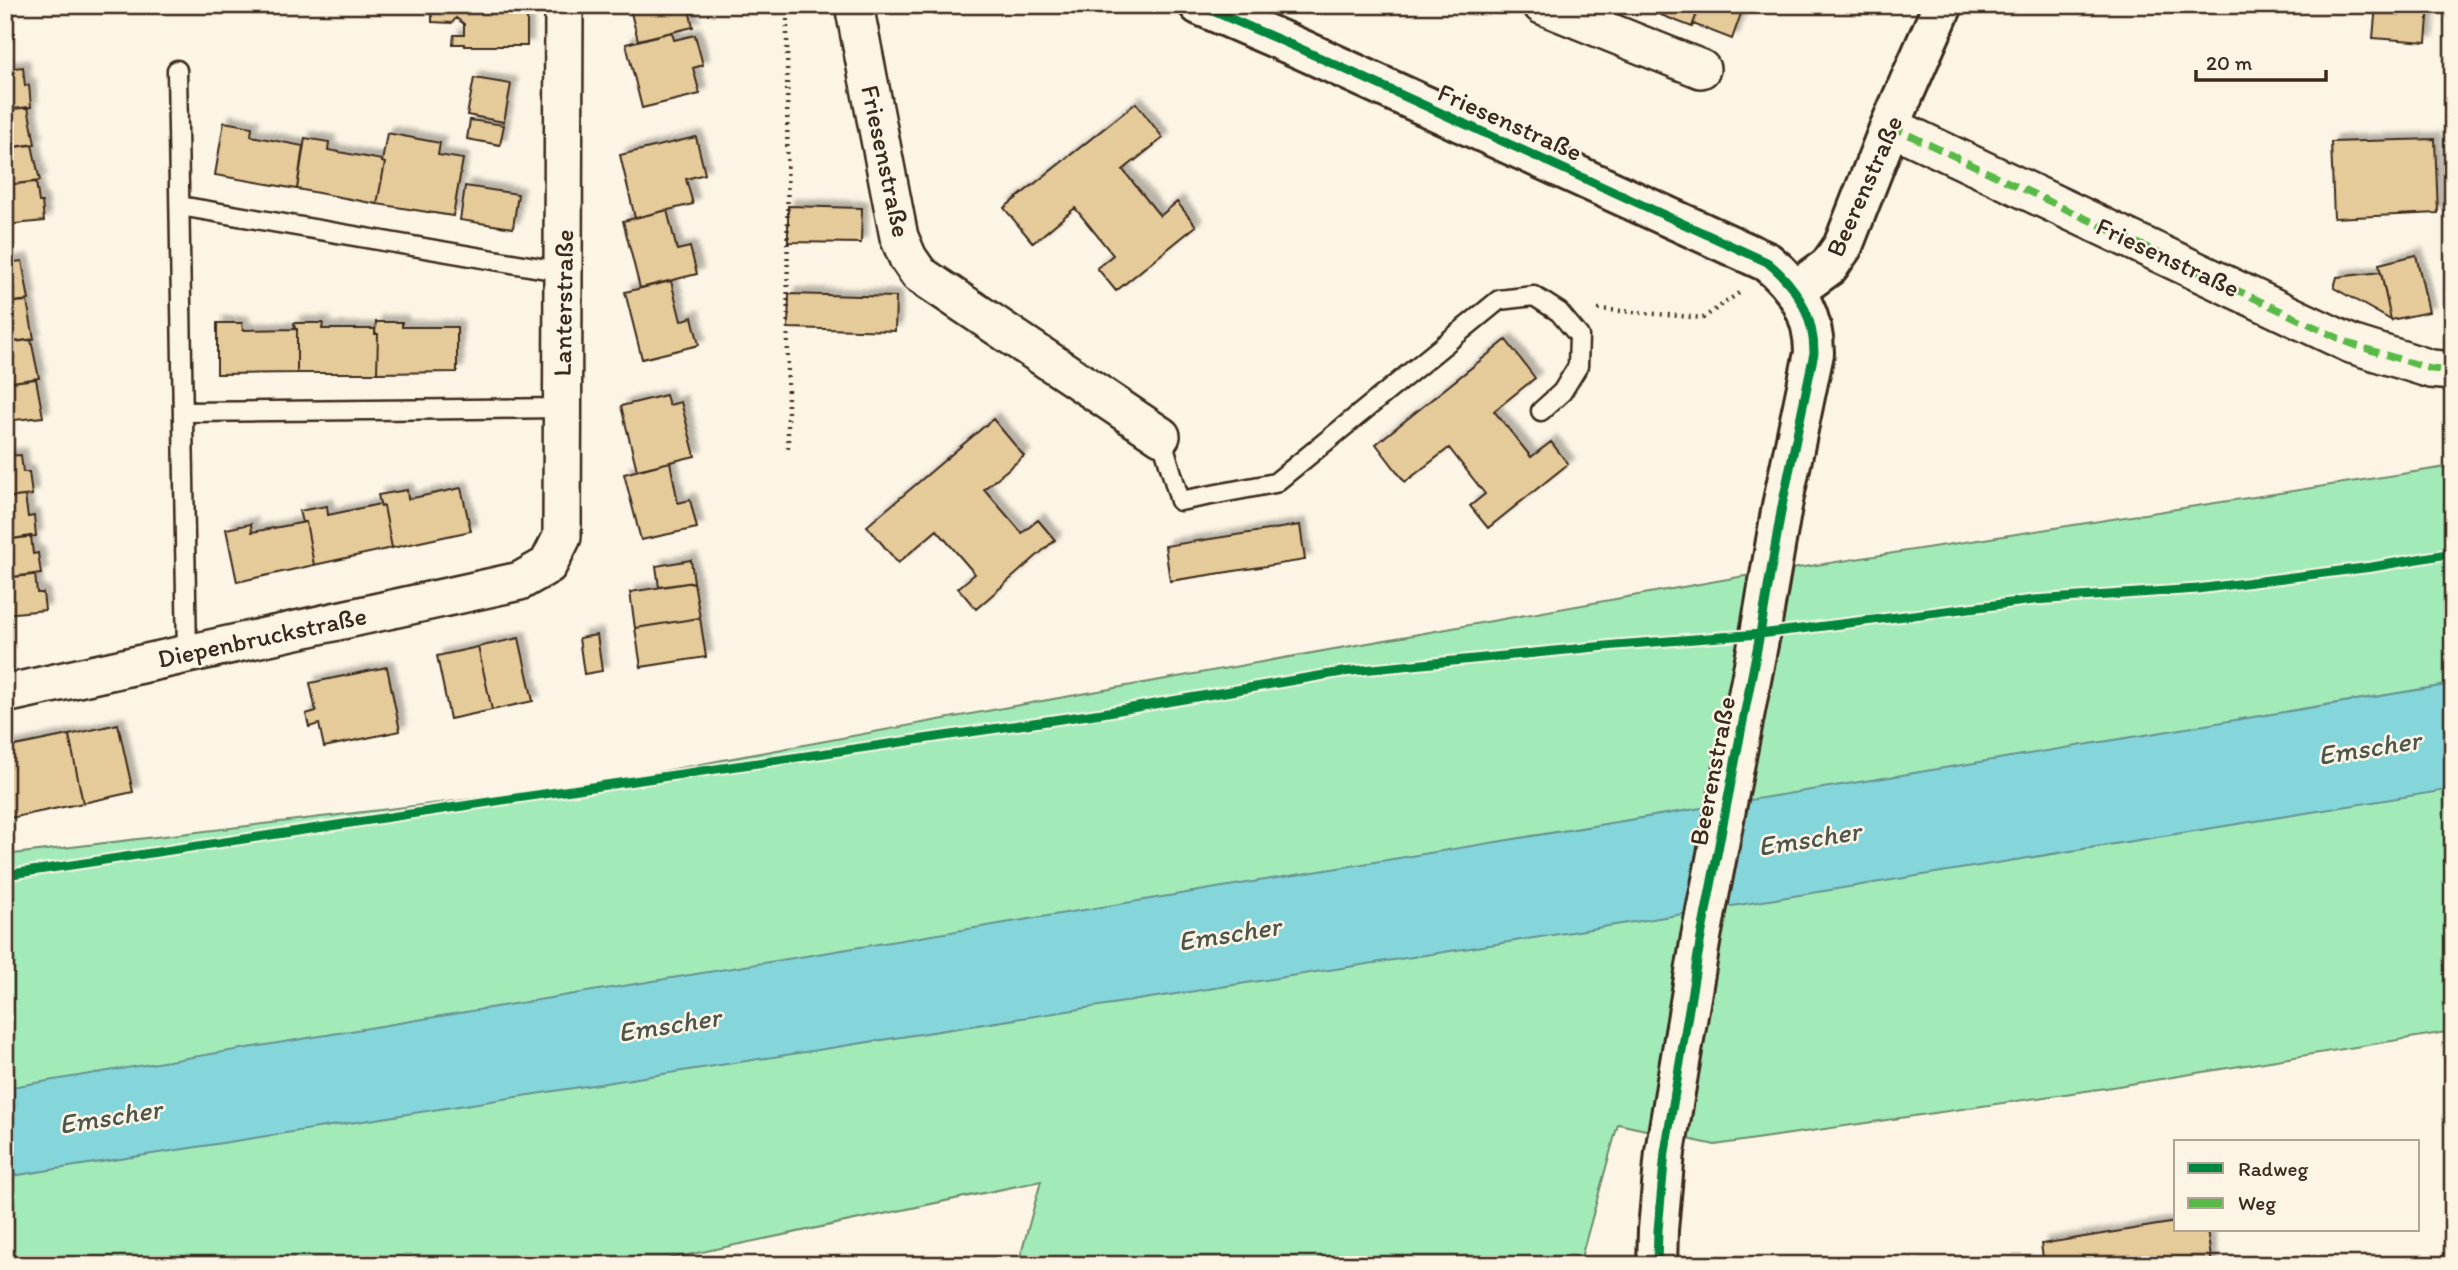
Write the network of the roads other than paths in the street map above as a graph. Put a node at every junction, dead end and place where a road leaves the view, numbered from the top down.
1 (564, 5) edge
2 (854, 5) edge
3 (1199, 5) edge
4 (1542, 5) edge
5 (1943, 5) edge
6 (1701, 69) dead end
7 (177, 70) dead end
8 (1890, 126) junction
9 (180, 206) junction
10 (564, 272) junction
11 (1796, 290) junction
12 (2453, 371) edge
13 (562, 408) junction
14 (1541, 411) dead end
15 (185, 412) junction
16 (1161, 436) joint
17 (520, 582) joint
18 (187, 654) junction
19 (5, 694) edge
20 (1657, 1265) edge

1 - 10 street, Lanterstraße
2 - 16 street, Friesenstraße
3 - 11 main road, Friesenstraße
4 - 6 street
5 - 8 main road, Beerenstraße
7 - 9 lane
8 - 11 main road, Beerenstraße
8 - 12 street, Friesenstraße
9 - 10 lane
9 - 15 lane
10 - 13 street, Lanterstraße
11 - 20 main road, Beerenstraße
13 - 15 lane
13 - 17 street, Lanterstraße
14 - 16 lane
15 - 18 lane
17 - 18 street, Diepenbruckstraße
18 - 19 street, Diepenbruckstraße

